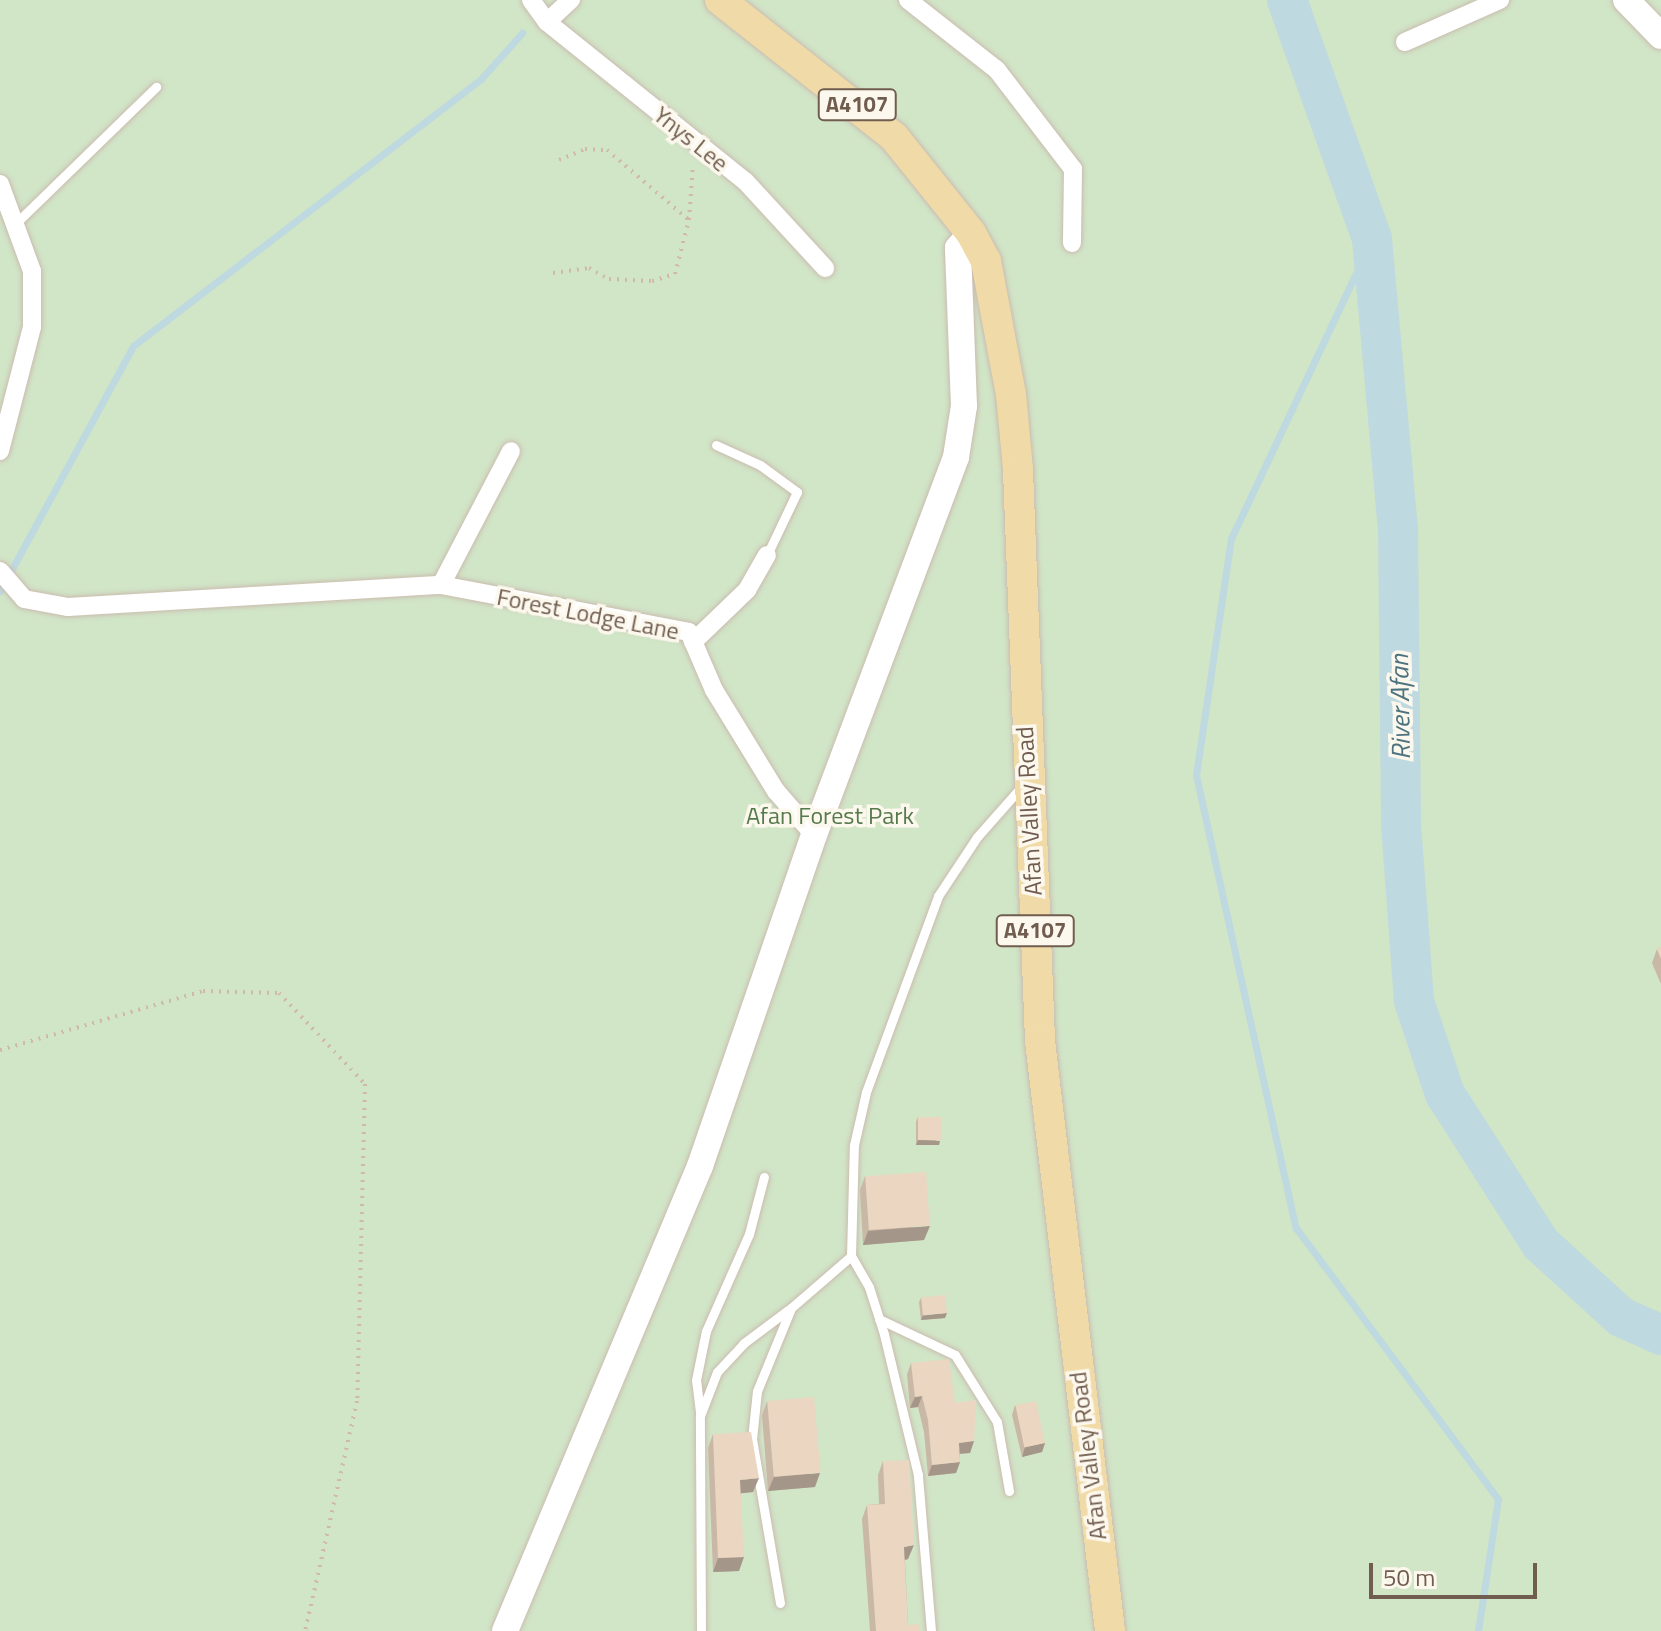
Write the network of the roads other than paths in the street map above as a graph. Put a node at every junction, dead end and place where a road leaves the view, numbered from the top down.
1 (531, 0) edge
2 (571, 0) edge
3 (720, 0) edge
4 (908, 0) edge
5 (1500, 0) edge
6 (1626, 0) edge
7 (547, 22) junction
8 (1661, 36) edge
9 (1405, 42) dead end
10 (156, 87) dead end
11 (0, 184) edge
12 (15, 224) junction
13 (971, 233) junction
14 (1072, 243) dead end
15 (825, 268) dead end
16 (716, 445) dead end
17 (0, 451) edge
18 (511, 451) dead end
19 (767, 555) joint
20 (4, 577) edge
21 (441, 585) junction
22 (693, 642) junction
23 (1028, 780) junction
24 (814, 835) junction
25 (764, 1177) dead end
26 (851, 1256) junction
27 (791, 1308) junction
28 (879, 1319) junction
29 (700, 1416) junction
30 (1009, 1491) dead end
31 (780, 1603) dead end
32 (505, 1631) edge
33 (701, 1631) edge
34 (931, 1631) edge
35 (1110, 1631) edge

1 - 7 street, Ynys Lee
2 - 7 street
3 - 13 main road, A4107
4 - 14 street
5 - 9 street
6 - 8 main road
7 - 15 street, Ynys Lee
10 - 12 lane
11 - 12 street
12 - 17 street
13 - 23 main road, Afan Valley Road / A4107
13 - 24 main road
16 - 19 lane
18 - 21 street
19 - 22 street
20 - 21 street, Forest Lodge Lane
21 - 22 street, Forest Lodge Lane
22 - 24 street, Forest Lodge Lane
23 - 26 lane
23 - 35 main road, Afan Valley Road / A4107
24 - 32 main road
25 - 29 lane
26 - 27 lane
26 - 28 lane
27 - 29 lane
27 - 31 lane
28 - 30 lane
28 - 34 lane
29 - 33 lane

